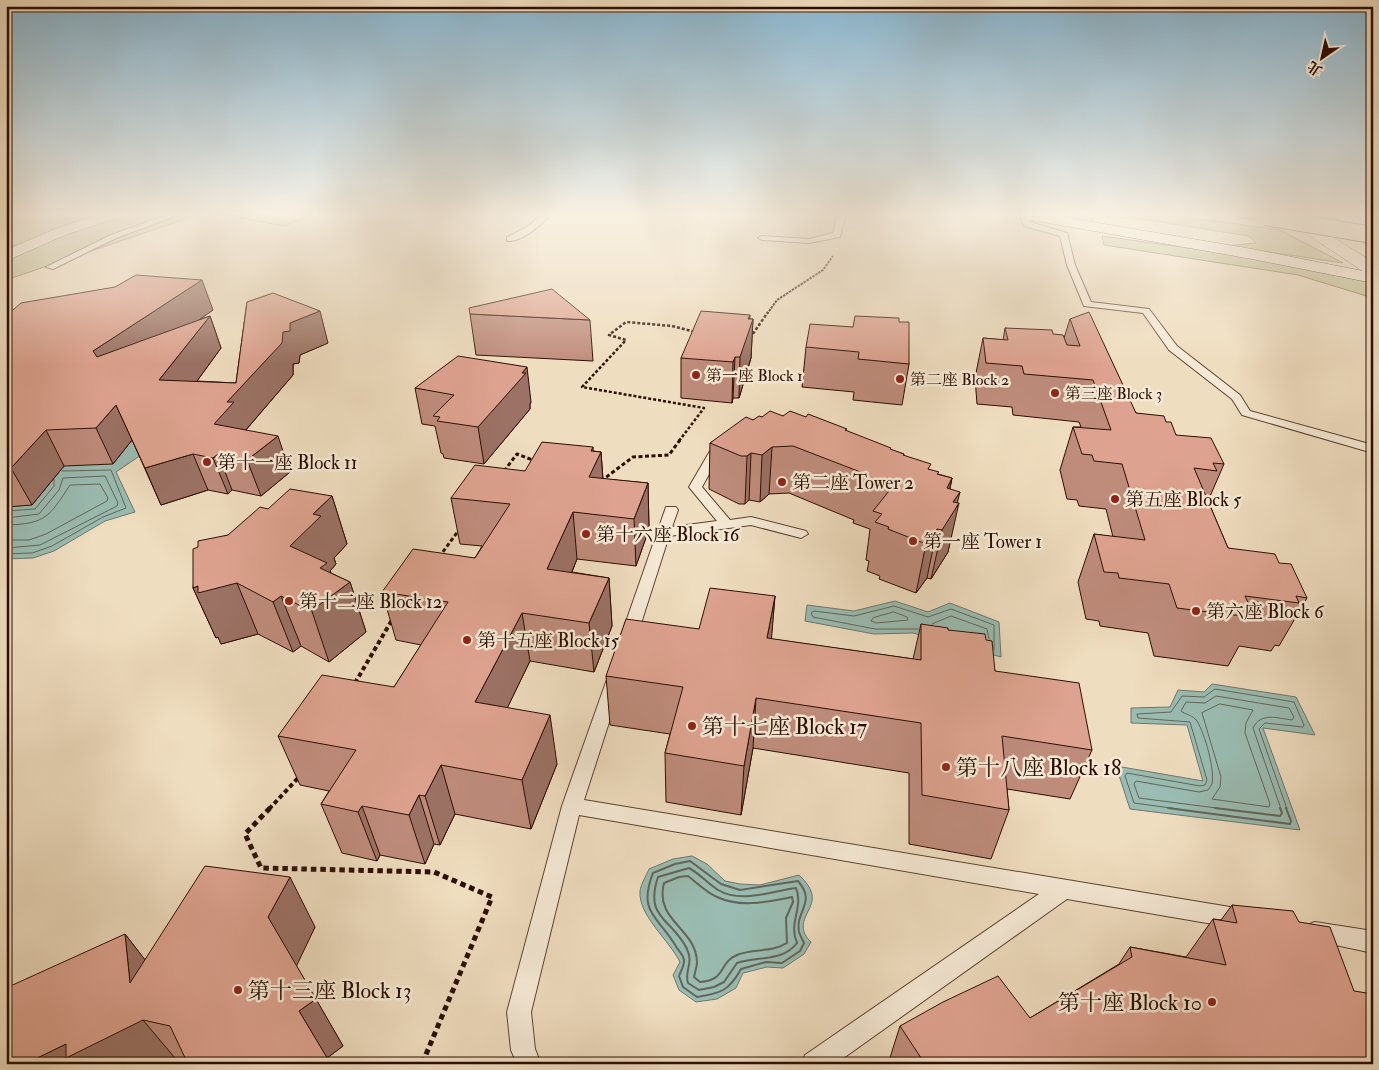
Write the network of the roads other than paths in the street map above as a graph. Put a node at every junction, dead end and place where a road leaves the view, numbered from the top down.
1 (58, 263) edge
2 (1071, 263) edge
3 (1297, 263) edge
4 (1362, 263) edge
5 (50, 267) dead end
6 (1373, 270) edge
7 (1373, 278) edge
8 (727, 442) edge
9 (1373, 449) edge
10 (670, 510) dead end
11 (727, 524) junction
12 (664, 532) junction
13 (801, 534) dead end
14 (572, 806) junction
15 (1066, 888) junction
16 (1258, 922) edge
17 (1296, 928) edge
18 (1373, 942) edge
19 (529, 1064) edge
20 (814, 1064) edge

1 - 5 lane
2 - 9 lane
3 - 7 street
4 - 6 street
8 - 11 lane
10 - 12 lane
11 - 12 lane
11 - 13 lane
12 - 14 lane
14 - 15 lane
14 - 19 lane
15 - 16 lane
15 - 20 lane
17 - 18 lane

